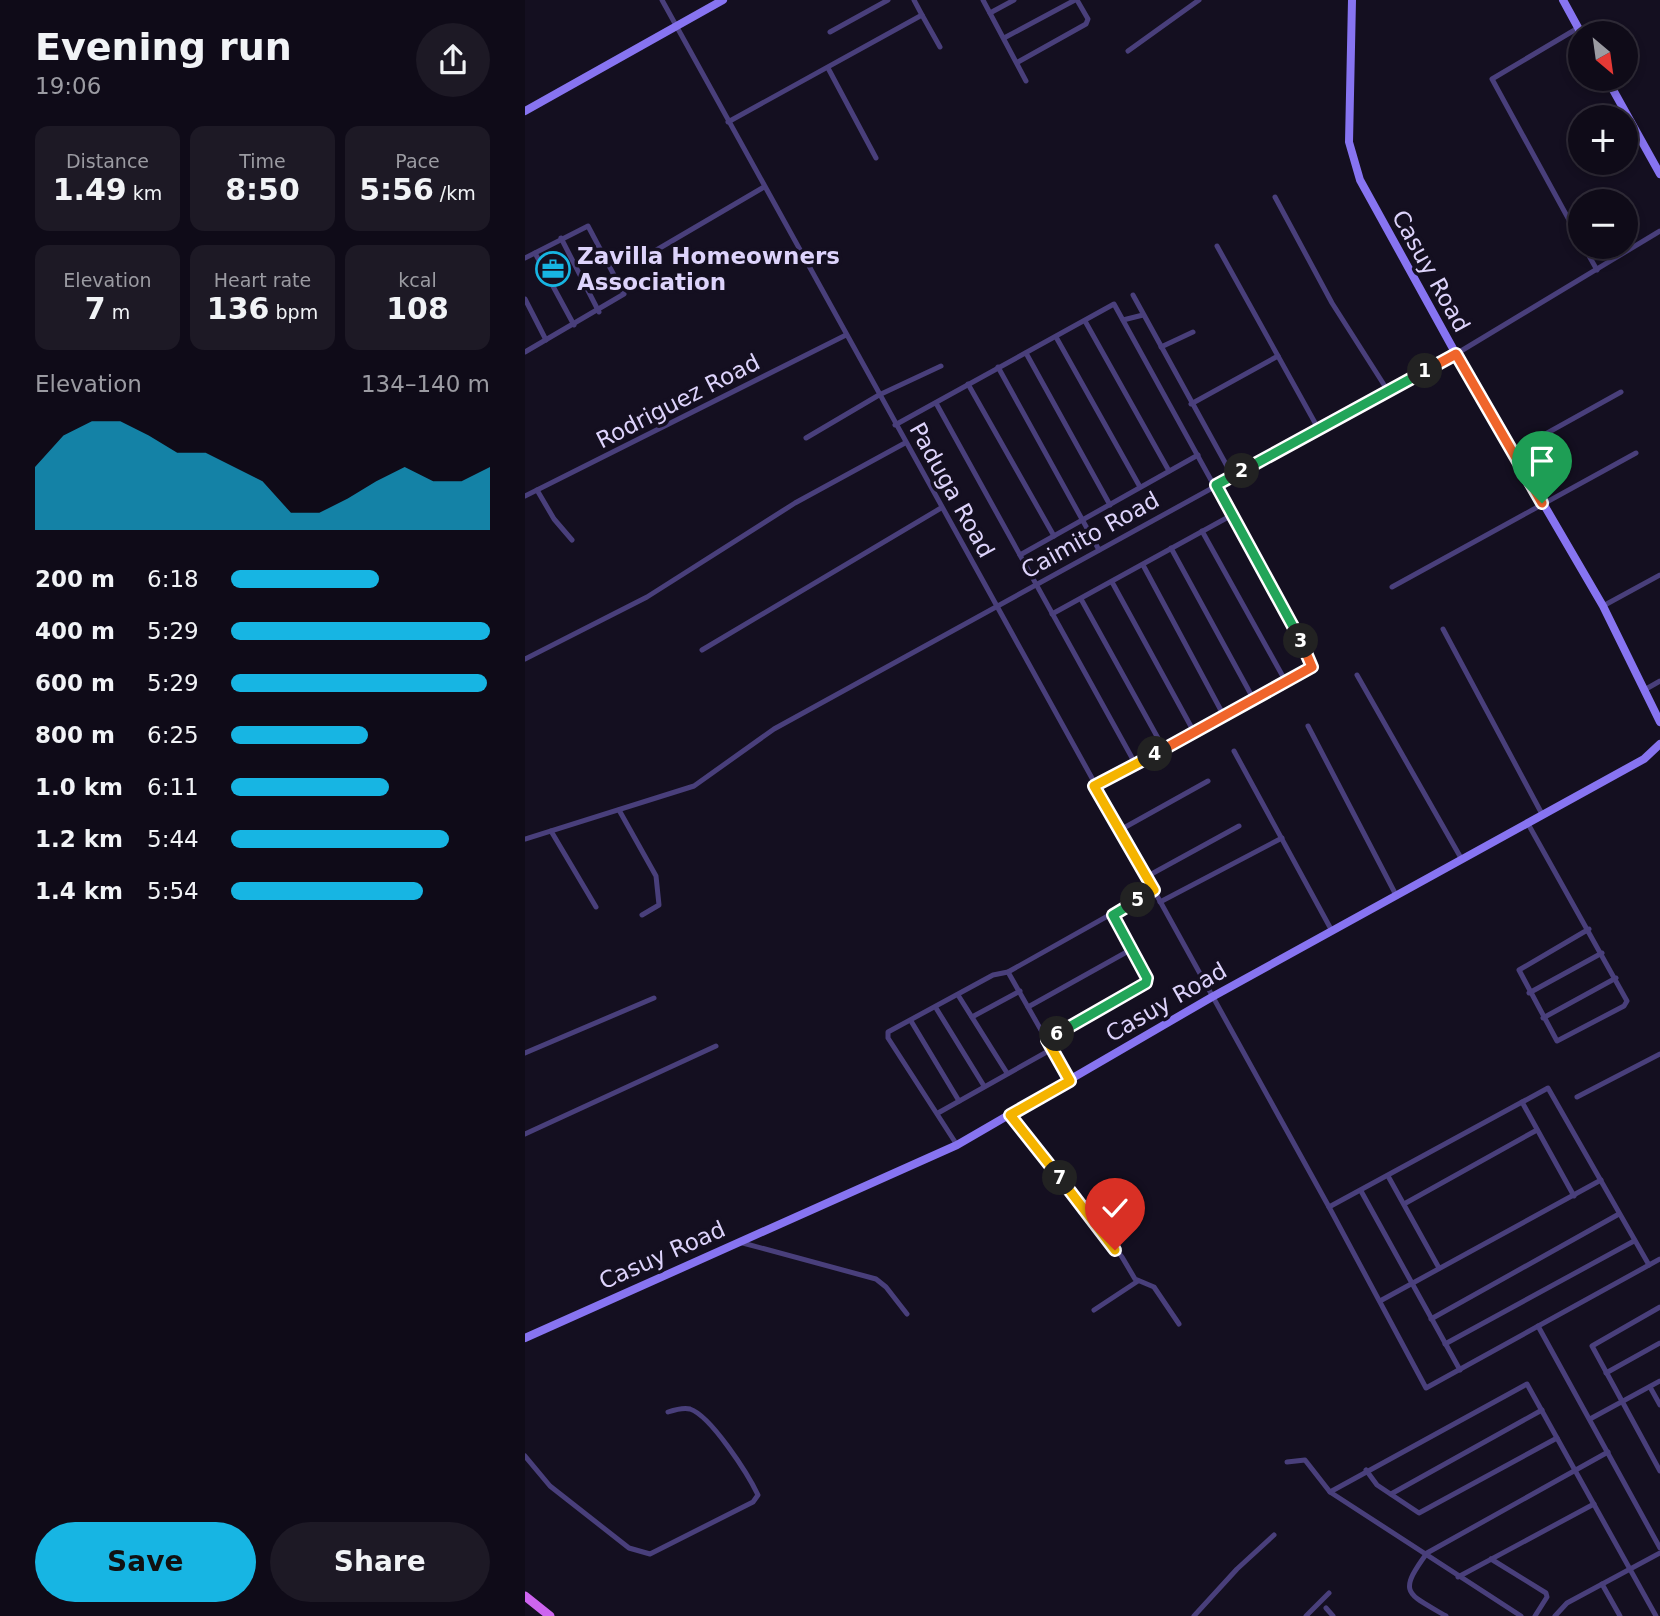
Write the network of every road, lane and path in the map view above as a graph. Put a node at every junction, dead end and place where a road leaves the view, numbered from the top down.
1 (662, 0) edge
2 (723, 0) edge
3 (888, 0) edge
4 (914, 0) edge
5 (983, 0) edge
6 (1014, 0) edge
7 (1076, 0) edge
8 (1199, 0) edge
9 (1352, 0) edge
10 (1563, 0) edge
11 (990, 13) junction
12 (922, 15) junction
13 (1575, 21) edge
14 (677, 26) junction
15 (830, 33) dead end
16 (1004, 38) junction
17 (1568, 38) edge
18 (940, 47) dead end
19 (1128, 51) dead end
20 (1018, 62) junction
21 (828, 68) junction
22 (1026, 81) dead end
23 (1614, 91) edge
24 (525, 111) edge
25 (728, 122) junction
26 (876, 158) dead end
27 (1660, 174) edge
28 (764, 187) junction
29 (1275, 197) dead end
30 (1568, 218) edge
31 (1660, 232) edge
32 (561, 238) junction
33 (1217, 246) dead end
34 (535, 253) junction
35 (653, 253) dead end
36 (525, 258) edge
37 (1591, 259) edge
38 (1597, 270) junction
39 (1133, 295) dead end
40 (525, 299) edge
41 (599, 312) junction
42 (1143, 315) junction
43 (1123, 320) junction
44 (1085, 321) junction
45 (574, 325) junction
46 (1193, 332) dead end
47 (846, 335) junction
48 (1056, 337) junction
49 (546, 340) junction
50 (1161, 348) junction
51 (525, 352) edge
52 (1026, 353) junction
53 (1456, 354) junction
54 (1278, 356) junction
55 (941, 366) dead end
56 (998, 368) junction
57 (968, 384) junction
58 (1388, 391) junction
59 (1621, 392) dead end
60 (879, 395) junction
61 (936, 403) junction
62 (1191, 404) junction
63 (895, 425) junction
64 (1319, 430) junction
65 (806, 438) dead end
66 (905, 443) junction
67 (1513, 452) junction
68 (1636, 453) dead end
69 (1198, 455) junction
70 (1168, 471) junction
71 (1233, 477) junction
72 (1216, 485) junction
73 (1140, 487) junction
74 (537, 490) junction
75 (525, 496) edge
76 (1542, 503) junction
77 (1110, 505) junction
78 (941, 508) junction
79 (1232, 515) junction
80 (1082, 520) junction
81 (1202, 531) junction
82 (1054, 536) junction
83 (572, 540) dead end
84 (1171, 548) junction
85 (1099, 550) junction
86 (1020, 555) junction
87 (1143, 565) junction
88 (1660, 575) edge
89 (1112, 582) junction
90 (1036, 584) junction
91 (1392, 587) dead end
92 (1081, 599) junction
93 (997, 606) junction
94 (1603, 606) junction
95 (1052, 614) junction
96 (1443, 629) dead end
97 (702, 650) dead end
98 (525, 659) edge
99 (1357, 675) dead end
100 (1660, 681) edge
101 (1286, 682) junction
102 (1646, 689) junction
103 (1254, 700) junction
104 (1224, 716) junction
105 (1660, 722) edge
106 (1308, 726) dead end
107 (1194, 732) junction
108 (1660, 744) edge
109 (1164, 749) junction
110 (1234, 751) dead end
111 (1136, 765) junction
112 (1208, 781) dead end
113 (1094, 786) junction
114 (619, 810) junction
115 (1542, 814) junction
116 (1527, 822) junction
117 (1239, 826) dead end
118 (1120, 830) junction
119 (551, 831) junction
120 (1282, 838) junction
121 (525, 839) edge
122 (1461, 858) junction
123 (1146, 877) junction
124 (1154, 890) junction
125 (1396, 895) junction
126 (1160, 902) junction
127 (596, 907) dead end
128 (642, 915) dead end
129 (1113, 915) junction
130 (1589, 929) junction
131 (1332, 931) junction
132 (1132, 949) junction
133 (1602, 953) junction
134 (1008, 972) junction
135 (1616, 978) junction
136 (1020, 991) junction
137 (1529, 993) junction
138 (958, 995) junction
139 (1212, 997) junction
140 (655, 998) dead end
141 (936, 1007) junction
142 (1028, 1007) junction
143 (972, 1017) junction
144 (1543, 1018) junction
145 (911, 1021) junction
146 (1047, 1040) junction
147 (716, 1045) dead end
148 (1052, 1049) junction
149 (525, 1053) edge
150 (1660, 1054) edge
151 (1007, 1073) junction
152 (1070, 1081) junction
153 (984, 1086) junction
154 (1577, 1097) dead end
155 (959, 1101) junction
156 (1522, 1102) junction
157 (938, 1113) junction
158 (1010, 1115) junction
159 (1537, 1130) junction
160 (525, 1135) edge
161 (957, 1145) junction
162 (1388, 1176) junction
163 (1601, 1181) junction
164 (1361, 1191) junction
165 (1574, 1196) junction
166 (1404, 1204) junction
167 (1329, 1207) junction
168 (1619, 1214) junction
169 (1634, 1241) junction
170 (739, 1242) junction
171 (1660, 1259) edge
172 (1649, 1265) junction
173 (1439, 1268) junction
174 (1138, 1281) junction
175 (1411, 1284) junction
176 (1380, 1301) junction
177 (1660, 1307) edge
178 (1094, 1310) dead end
179 (907, 1314) dead end
180 (1431, 1319) junction
181 (1179, 1324) dead end
182 (1538, 1326) junction
183 (525, 1338) edge
184 (1660, 1343) edge
185 (1445, 1344) junction
186 (1459, 1370) junction
187 (1606, 1373) junction
188 (1660, 1381) edge
189 (1650, 1387) junction
190 (1622, 1403) junction
191 (1660, 1405) edge
192 (1542, 1410) junction
193 (668, 1412) dead end
194 (1590, 1419) junction
195 (1557, 1438) junction
196 (1608, 1452) junction
197 (525, 1456) edge
198 (1287, 1462) dead end
199 (1366, 1470) junction
200 (1575, 1470) junction
201 (1660, 1471) edge
202 (1330, 1492) junction
203 (1391, 1494) junction
204 (1594, 1504) junction
205 (1274, 1535) dead end
206 (1660, 1550) edge
207 (1424, 1556) junction
208 (1491, 1559) junction
209 (1630, 1569) junction
210 (1458, 1577) junction
211 (1602, 1584) junction
212 (1329, 1593) dead end
213 (525, 1596) edge
214 (1326, 1608) dead end
215 (1617, 1615) edge
216 (550, 1616) edge
217 (1194, 1616) edge
218 (1306, 1616) edge
219 (1333, 1616) edge
220 (1446, 1616) edge
221 (1521, 1616) edge
222 (1535, 1616) edge
223 (1555, 1616) edge
224 (1656, 1616) edge

1 - 14 street, Paduga Road
2 - 14 street
3 - 15 street
4 - 12 street
5 - 11 street
6 - 11 street
7 - 16 street
7 - 20 street
8 - 19 street
9 - 53 street, Casuy Road
10 - 13 street
11 - 16 street
12 - 18 street
12 - 21 street
14 - 24 street
14 - 25 street, Paduga Road
16 - 20 street
17 - 30 street
20 - 22 street
21 - 25 street
21 - 26 street
23 - 27 street
25 - 28 street, Paduga Road
28 - 35 street
28 - 47 street, Paduga Road
29 - 58 street
31 - 38 street, Caimito Road
32 - 34 street
32 - 41 street
32 - 41 street
33 - 54 street
34 - 36 street
34 - 45 street
37 - 38 street
38 - 53 street, Caimito Road
39 - 42 street
40 - 49 street
41 - 45 street
42 - 43 street
42 - 50 street
43 - 44 street
43 - 69 street
44 - 48 street
44 - 70 street
45 - 49 street
46 - 50 street
47 - 60 street, Paduga Road
47 - 74 street, Rodriguez Road
48 - 52 street
48 - 73 street
49 - 51 street
50 - 62 street
52 - 56 street
52 - 77 street
53 - 58 street, Caimito Road
53 - 67 street, Casuy Road
54 - 62 street
54 - 64 street
55 - 60 street
56 - 57 street
56 - 80 street
57 - 61 street
57 - 82 street
58 - 64 street, Caimito Road
59 - 67 street
60 - 63 street, Paduga Road
60 - 65 street
61 - 63 street
61 - 86 street
62 - 71 street
63 - 66 street, Paduga Road
64 - 71 street, Caimito Road
66 - 78 street, Paduga Road
66 - 98 street
67 - 76 street, Casuy Road
68 - 76 street
69 - 70 street
69 - 72 street
70 - 73 street
71 - 72 street, Caimito Road
72 - 79 street
72 - 85 street, Caimito Road
73 - 77 street
74 - 75 street, Rodriguez Road
74 - 83 street
76 - 91 street
76 - 94 street, Casuy Road
77 - 80 street
78 - 93 street, Paduga Road
78 - 97 street
79 - 81 street
79 - 101 street
80 - 82 street
80 - 85 street
81 - 84 street
81 - 101 street
82 - 86 street
84 - 87 street
84 - 103 street
85 - 90 street, Caimito Road
86 - 90 street
87 - 89 street
87 - 104 street
88 - 94 street
89 - 92 street
89 - 107 street
90 - 93 street, Caimito Road
90 - 95 street
92 - 95 street
92 - 109 street
93 - 113 street, Paduga Road
93 - 114 street, Caimito Road
94 - 102 street, Casuy Road
95 - 111 street
96 - 115 street
99 - 122 street
100 - 102 street
101 - 103 street
102 - 105 street, Casuy Road
103 - 104 street
104 - 107 street
106 - 125 street
107 - 109 street
108 - 115 street, Casuy Road
109 - 111 street
110 - 120 street
111 - 113 street
112 - 118 street
113 - 118 street, Paduga Road
114 - 119 street, Caimito Road
114 - 128 street
115 - 116 street, Casuy Road
116 - 122 street, Casuy Road
116 - 130 street
117 - 123 street
118 - 123 street, Paduga Road
119 - 121 street, Caimito Road
119 - 127 street
120 - 126 street
120 - 131 street
122 - 125 street, Casuy Road
123 - 124 street, Paduga Road
124 - 126 street, Paduga Road
124 - 129 street
125 - 131 street, Casuy Road
126 - 139 street, Paduga Road
129 - 132 street
129 - 134 street
130 - 133 street
130 - 137 street
131 - 139 street, Casuy Road
132 - 142 street
132 - 146 street
133 - 135 street
133 - 137 street
134 - 136 street
134 - 138 street
135 - 144 street
135 - 144 street
136 - 142 street
136 - 143 street
137 - 144 street
138 - 141 street
138 - 143 street
139 - 152 street, Casuy Road
139 - 167 street, Paduga Road
140 - 149 street
141 - 145 street
141 - 153 street
142 - 146 street
143 - 151 street
145 - 155 street
145 - 157 street
146 - 148 street
147 - 160 street
148 - 151 street
148 - 152 street
150 - 154 street
151 - 153 street
152 - 158 street, Casuy Road
153 - 155 street
155 - 157 street
156 - 159 street
156 - 162 street
156 - 163 street
157 - 161 street
158 - 161 street, Casuy Road
158 - 174 street
159 - 165 street
159 - 166 street
161 - 170 street, Casuy Road
162 - 164 street
162 - 166 street
163 - 165 street
163 - 168 street
164 - 167 street
164 - 175 street
165 - 173 street
166 - 173 street
167 - 176 street, Paduga Road
168 - 169 street
168 - 180 street
169 - 172 street
169 - 185 street
170 - 179 street
170 - 183 street, Casuy Road
171 - 172 street
172 - 182 street
173 - 175 street
174 - 178 street
174 - 181 street
175 - 176 street
175 - 180 street
176 - 186 street, Paduga Road
177 - 187 street
180 - 185 street
182 - 186 street
182 - 194 street
184 - 187 street
185 - 186 street
187 - 190 street
188 - 189 street
189 - 190 street
189 - 191 street
190 - 194 street
190 - 201 street
192 - 195 street
192 - 199 street
192 - 203 street
193 - 197 street
194 - 196 street
195 - 200 street
195 - 203 street
196 - 200 street
196 - 206 street
198 - 202 street
199 - 202 street
199 - 203 street
200 - 204 street
200 - 207 street
202 - 207 street
204 - 208 street
204 - 209 street
205 - 217 street
206 - 209 street
207 - 210 street
207 - 220 street
208 - 210 street
208 - 222 street
209 - 211 street
209 - 224 street
210 - 221 street
211 - 215 street
211 - 223 street
212 - 218 street
213 - 216 main road
214 - 219 street

